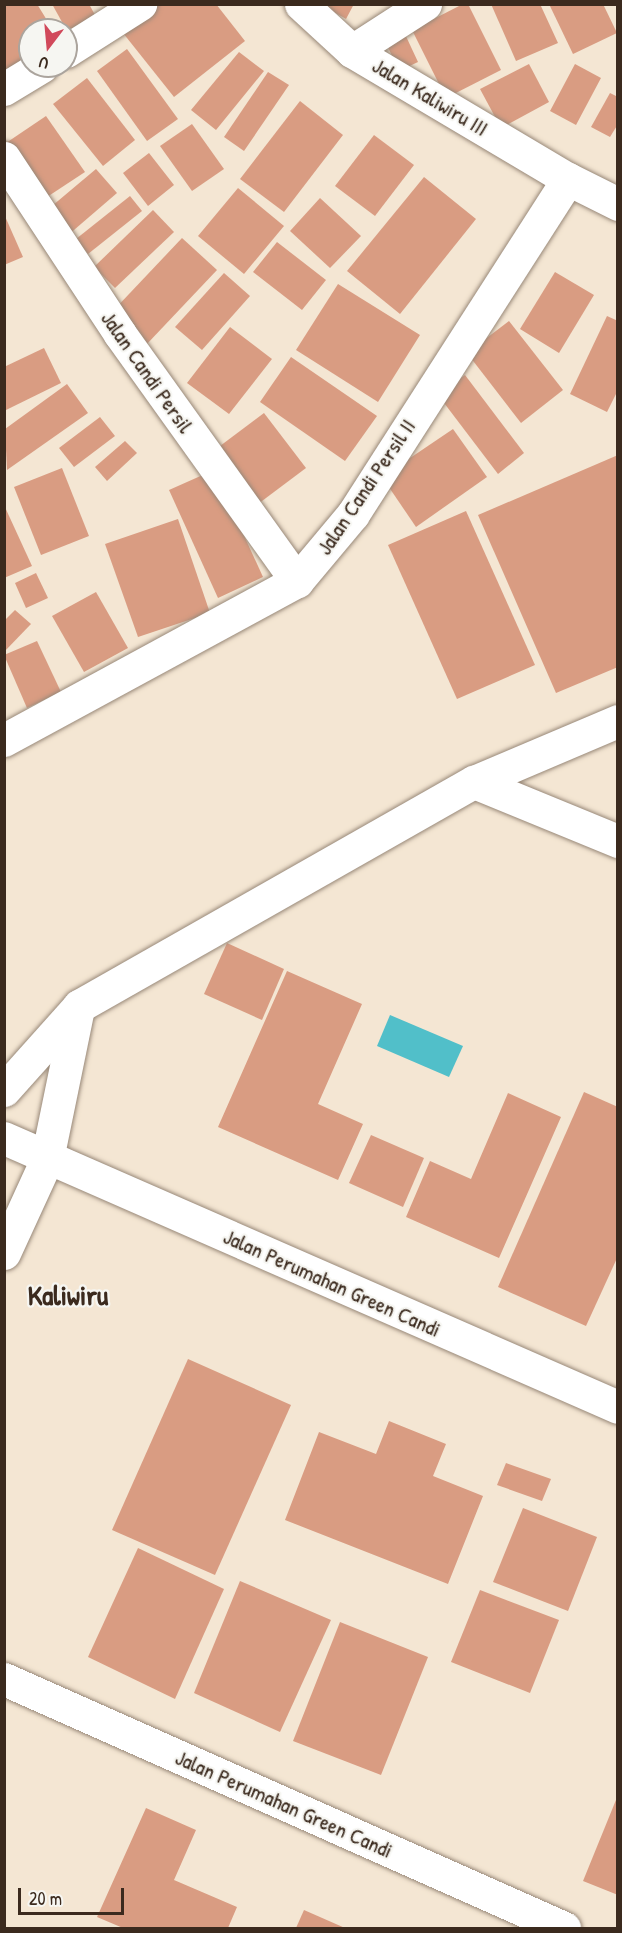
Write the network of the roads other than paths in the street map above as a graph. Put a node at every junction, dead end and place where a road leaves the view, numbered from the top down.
1 (140, 4) edge
2 (301, 4) edge
3 (425, 4) edge
4 (78, 43) edge
5 (352, 51) junction
6 (22, 78) edge
7 (4, 89) edge
8 (4, 158) edge
9 (568, 179) junction
10 (618, 204) edge
11 (297, 581) junction
12 (618, 721) edge
13 (7, 732) edge
14 (474, 782) junction
15 (618, 841) edge
16 (79, 1006) junction
17 (4, 1090) edge
18 (4, 1138) edge
19 (47, 1159) junction
20 (4, 1253) edge
21 (618, 1407) edge
22 (4, 1679) edge
23 (564, 1929) edge

1 - 4 street
2 - 5 street, Jalan Kaliwiru III
3 - 5 street
5 - 9 street, Jalan Kaliwiru III
6 - 7 street
8 - 11 street, Jalan Candi Persil
9 - 10 street, Jalan Kaliwiru III
9 - 11 street, Jalan Candi Persil II
11 - 13 street, Jalan Candi Persil II
12 - 14 street
14 - 15 street
14 - 16 street
16 - 17 street
16 - 19 street
18 - 19 street, Jalan Perumahan Green Candi
19 - 20 street
19 - 21 street, Jalan Perumahan Green Candi
22 - 23 street, Jalan Perumahan Green Candi

